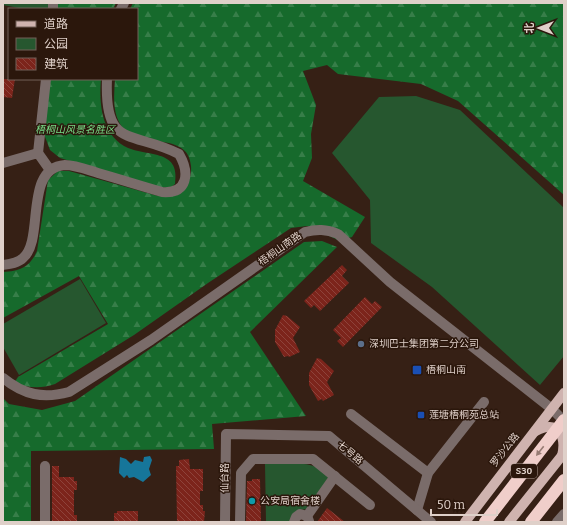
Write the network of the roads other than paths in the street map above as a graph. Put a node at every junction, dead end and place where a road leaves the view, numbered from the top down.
1 (46, 80) edge
2 (107, 80) edge
3 (38, 153) junction
4 (3, 163) edge
5 (50, 170) junction
6 (3, 265) edge
7 (3, 378) edge
8 (564, 393) edge
9 (484, 402) dead end
10 (351, 414) dead end
11 (560, 416) edge
12 (535, 431) junction
13 (226, 434) joint
14 (563, 454) edge
15 (45, 466) dead end
16 (428, 473) junction
17 (335, 476) junction
18 (564, 480) edge
19 (370, 505) dead end
20 (418, 510) junction
21 (564, 514) edge
22 (308, 519) edge
23 (45, 522) edge
24 (225, 522) edge
25 (240, 522) edge
26 (294, 522) edge
27 (431, 522) edge
28 (465, 522) edge
29 (485, 522) edge
30 (509, 522) edge
31 (530, 522) edge
32 (557, 522) edge

1 - 3 street
2 - 5 street
3 - 4 street
3 - 5 street
5 - 6 street
7 - 11 street, 梧桐山南路
8 - 11 main road, 罗沙公路
9 - 16 street
10 - 16 street
11 - 12 main road, 罗沙公路
11 -> 29 highway, S30, bridge
12 - 14 main road
12 - 28 main road, 罗沙公路
13 - 20 street, 七号路
13 - 24 street, 仙台路
14 - 30 main road
15 - 23 street
16 - 20 street
17 - 19 street
17 - 22 street
17 - 25 street
18 - 31 highway
20 - 27 street, 七号路
21 - 32 street
22 - 26 street

